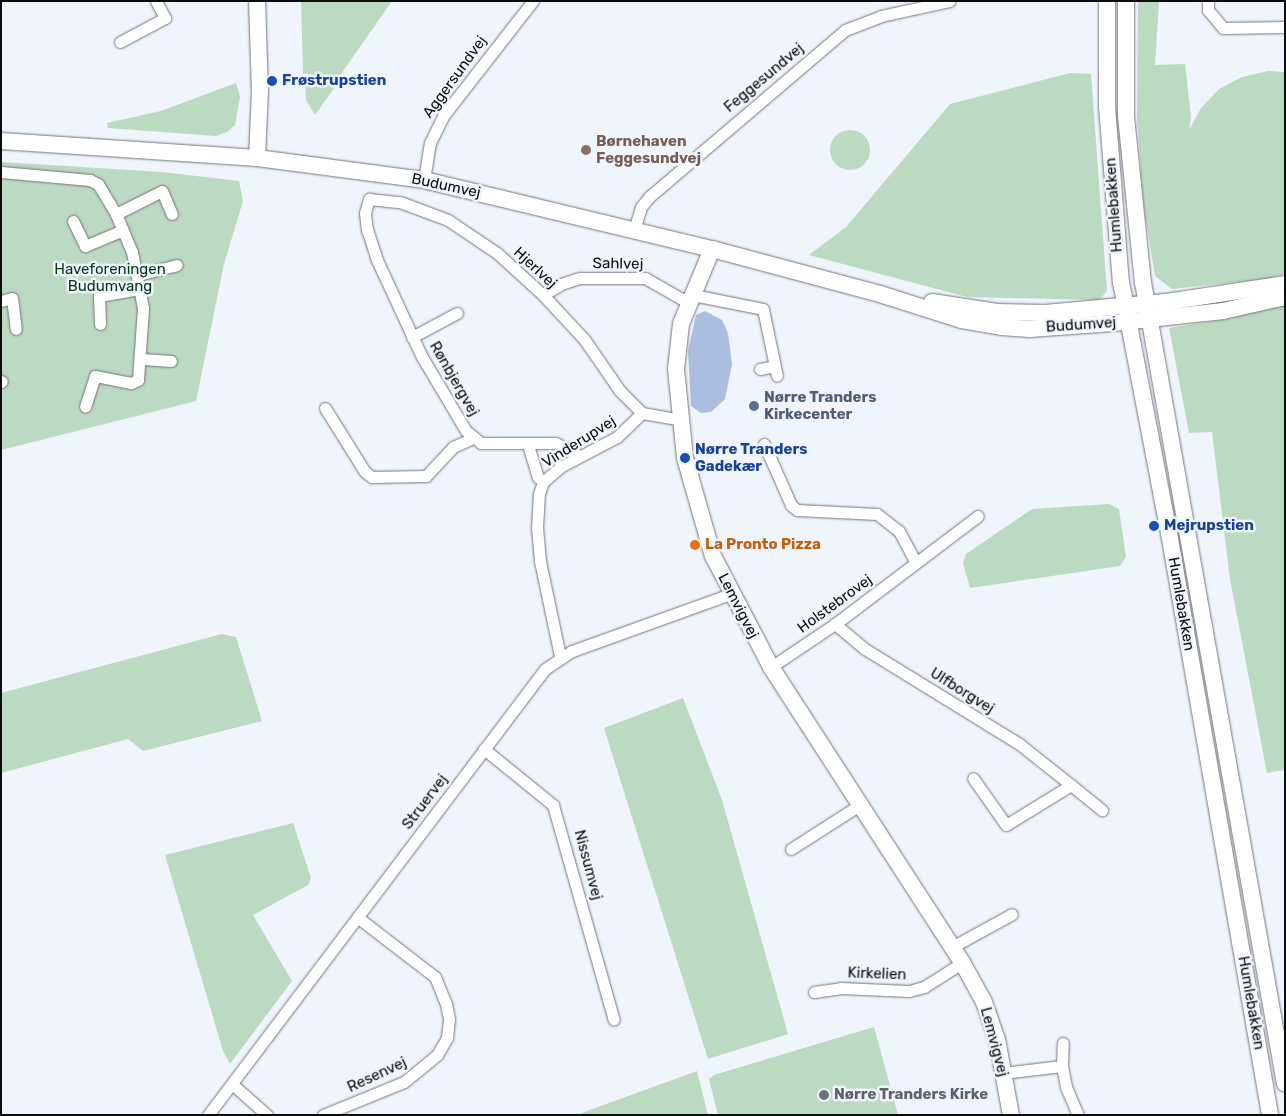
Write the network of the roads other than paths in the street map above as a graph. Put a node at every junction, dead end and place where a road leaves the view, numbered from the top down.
1 (156, 1) edge
2 (257, 1) edge
3 (533, 1) edge
4 (949, 1) edge
5 (1107, 1) edge
6 (1126, 1) edge
7 (1208, 1) edge
8 (1285, 27) edge
9 (120, 42) dead end
10 (1, 141) edge
11 (257, 158) junction
12 (1, 172) edge
13 (424, 180) junction
14 (369, 199) joint
15 (116, 214) junction
16 (172, 214) dead end
17 (73, 221) dead end
18 (123, 230) junction
19 (634, 230) junction
20 (712, 249) junction
21 (177, 265) dead end
22 (138, 276) junction
23 (1285, 284) edge
24 (140, 289) junction
25 (544, 295) junction
26 (1285, 297) edge
27 (691, 299) junction
28 (1, 301) edge
29 (1138, 313) junction
30 (457, 314) dead end
31 (100, 324) dead end
32 (16, 329) dead end
33 (412, 337) junction
34 (142, 359) junction
35 (170, 361) dead end
36 (760, 369) dead end
37 (85, 406) dead end
38 (325, 408) dead end
39 (642, 413) junction
40 (681, 420) junction
41 (473, 438) junction
42 (764, 444) dead end
43 (528, 445) junction
44 (580, 456) junction
45 (543, 482) junction
46 (978, 516) dead end
47 (916, 563) junction
48 (730, 594) junction
49 (835, 624) junction
50 (560, 656) junction
51 (771, 668) junction
52 (484, 749) junction
53 (973, 778) dead end
54 (1071, 785) junction
55 (858, 806) junction
56 (1102, 810) dead end
57 (792, 849) dead end
58 (1012, 914) dead end
59 (357, 917) junction
60 (952, 947) junction
61 (962, 964) junction
62 (814, 992) dead end
63 (614, 1020) dead end
64 (1063, 1043) dead end
65 (1062, 1066) junction
66 (1004, 1073) junction
67 (232, 1084) junction
68 (1285, 1084) edge
69 (208, 1115) edge
70 (267, 1115) edge
71 (323, 1115) edge
72 (1011, 1115) edge
73 (1078, 1115) edge
74 (1270, 1115) edge

1 - 9 street
2 - 11 street
3 - 13 street, Aggersundvej
4 - 19 street, Feggesundvej
5 - 29 street, Humlebakken
6 - 29 street, Humlebakken
7 - 8 street
10 - 11 street, Budumvej
11 - 13 street, Budumvej
12 - 15 street
13 - 19 street, Budumvej
14 - 25 street, Hjerlvej
14 - 33 street, Rønbjergvej
15 - 16 street
15 - 18 street
17 - 18 street
18 - 22 street
19 - 20 street, Budumvej
20 - 27 street, Lemvigvej
20 - 29 street, Budumvej
21 - 22 street
22 - 24 street
23 - 29 street, Budumvej
24 - 31 street
24 - 34 street
25 - 27 street, Sahlvej
25 - 39 street, Hjerlvej
26 - 29 street, Budumvej
27 - 36 street
27 - 40 street, Lemvigvej
28 - 32 street
29 - 68 street, Humlebakken
29 - 74 street, Humlebakken
30 - 33 street, Rønbjergvej
33 - 41 street, Rønbjergvej
34 - 35 street
34 - 37 street
38 - 41 street
39 - 40 street
39 - 44 street, Vinderupvej
40 - 48 street, Lemvigvej
41 - 43 street, Rønbjergvej
42 - 47 street
43 - 44 street, Rønbjergvej
43 - 45 street
44 - 45 street, Vinderupvej
45 - 50 street, Vinderupvej
46 - 47 street, Holstebrovej
47 - 49 street, Holstebrovej
48 - 50 street, Struervej
48 - 51 street, Lemvigvej
49 - 51 street, Holstebrovej
49 - 54 street, Ulfborgvej
50 - 52 street, Struervej
51 - 55 street, Lemvigvej
52 - 59 street, Struervej
52 - 63 street, Nissumvej
53 - 54 street
54 - 56 street, Ulfborgvej
55 - 57 street
55 - 60 street, Lemvigvej
58 - 60 street
59 - 67 street, Struervej
59 - 71 street, Resenvej
60 - 61 street, Lemvigvej
61 - 62 street, Kirkelien
61 - 66 street, Lemvigvej
64 - 65 street
65 - 66 street
65 - 73 street
66 - 72 street, Lemvigvej
67 - 69 street, Struervej
67 - 70 street

